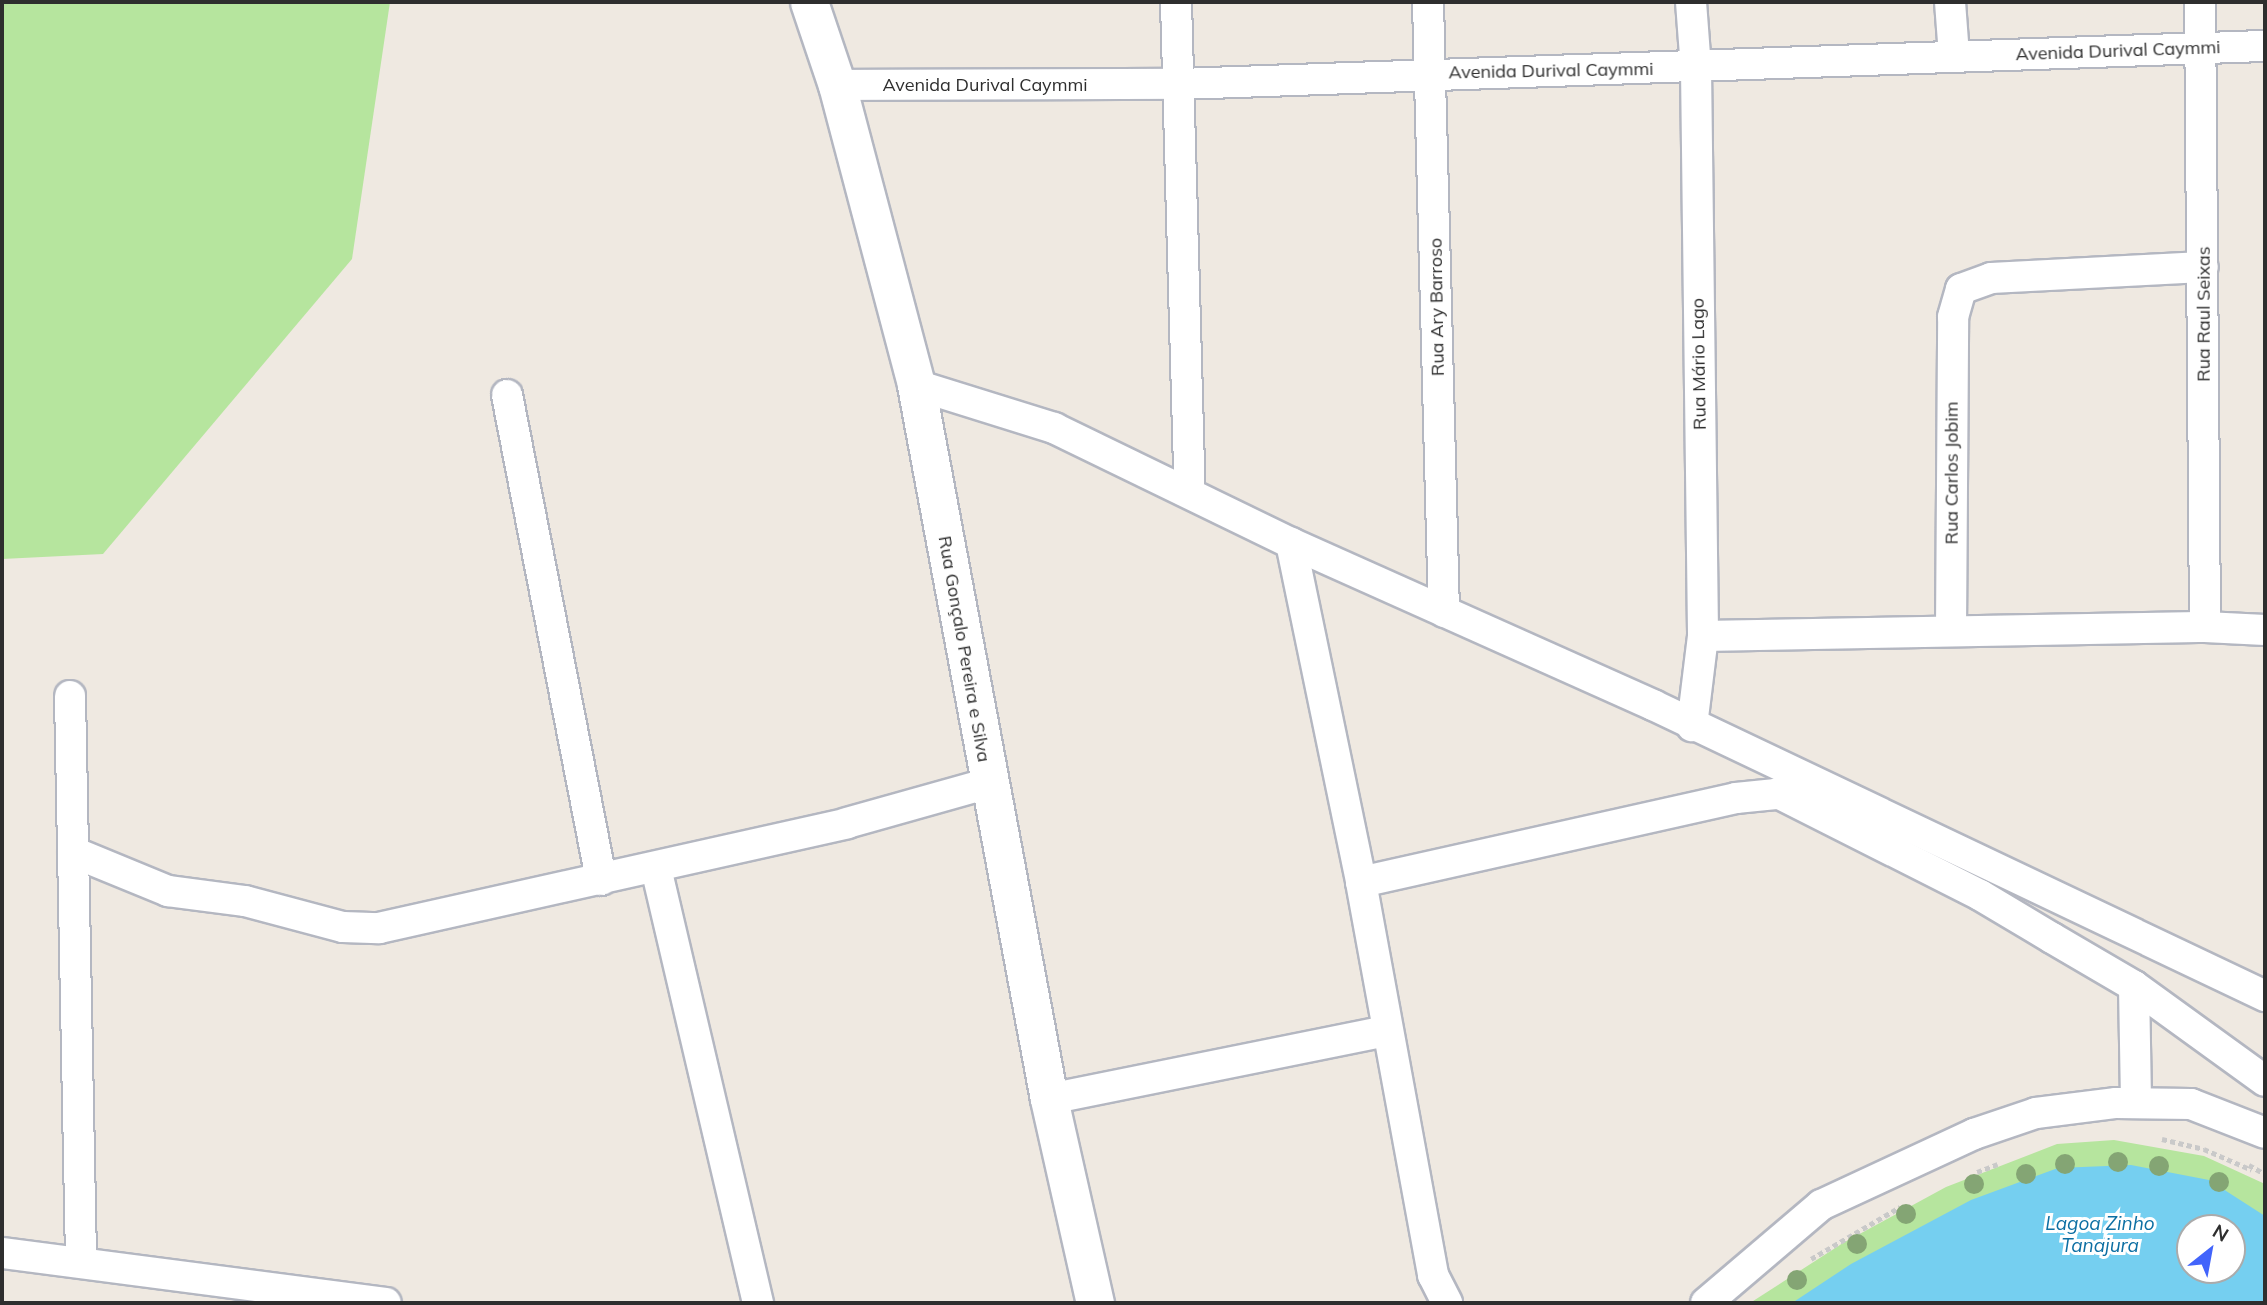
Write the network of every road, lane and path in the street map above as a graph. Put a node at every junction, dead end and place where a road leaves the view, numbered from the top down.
1 (809, 2) edge
2 (1176, 2) edge
3 (1428, 2) edge
4 (1690, 2) edge
5 (1950, 2) edge
6 (2200, 2) edge
7 (2265, 46) edge
8 (2202, 49) junction
9 (1954, 55) junction
10 (1696, 68) junction
11 (1431, 74) junction
12 (1180, 84) junction
13 (837, 85) junction
14 (2203, 267) junction
15 (916, 385) junction
16 (507, 395) dead end
17 (1189, 491) junction
18 (1292, 543) junction
19 (1444, 612) junction
20 (2205, 627) junction
21 (2265, 629) edge
22 (1951, 630) junction
23 (1703, 636) junction
24 (70, 696) dead end
25 (1692, 726) junction
26 (989, 783) junction
27 (1829, 791) junction
28 (1778, 793) junction
29 (73, 852) junction
30 (656, 867) junction
31 (601, 880) junction
32 (1361, 882) junction
33 (2134, 986) junction
34 (2265, 996) edge
35 (1385, 1031) junction
36 (2265, 1081) edge
37 (1049, 1099) junction
38 (2136, 1102) junction
39 (2265, 1133) edge
40 (2153, 1135) dead end
41 (1999, 1156) dead end
42 (2004, 1162) dead end
43 (1968, 1168) dead end
44 (1968, 1176) dead end
45 (2265, 1176) edge
46 (1906, 1197) dead end
47 (1910, 1202) dead end
48 (2, 1252) edge
49 (1802, 1255) dead end
50 (81, 1261) junction
51 (1807, 1262) dead end
52 (386, 1303) edge
53 (758, 1303) edge
54 (1094, 1303) edge
55 (1447, 1303) edge
56 (1706, 1303) edge

1 - 13 street, Rua Gonçalo Pereira e Silva
2 - 12 street
3 - 11 street, Rua Ary Barroso
4 - 10 street, Rua Mário Lago
5 - 9 street
6 - 8 street, Rua Raul Seixas
7 - 8 street, Avenida Durival Caymmi
8 - 9 street, Avenida Durival Caymmi
8 - 14 street, Rua Raul Seixas
9 - 10 street, Avenida Durival Caymmi
10 - 11 street, Avenida Durival Caymmi
10 - 23 street, Rua Mário Lago
11 - 12 street, Avenida Durival Caymmi
11 - 19 street, Rua Ary Barroso
12 - 13 street, Avenida Durival Caymmi
12 - 17 street
13 - 15 street, Rua Gonçalo Pereira e Silva
14 - 20 street, Rua Raul Seixas
14 - 22 street, Rua Carlos Jobim
15 - 17 street
15 - 26 street, Rua Gonçalo Pereira e Silva
16 - 31 street
17 - 18 street
18 - 19 street
18 - 32 street
19 - 25 street
20 - 21 street
20 - 22 street
22 - 23 street
23 - 25 street, Rua Mário Lago
24 - 29 street
25 - 27 street
26 - 30 street
26 - 37 street, Rua Gonçalo Pereira e Silva
27 - 28 street
27 - 34 street
28 - 32 street
28 - 33 street
29 - 31 street
29 - 50 street
30 - 31 street
30 - 53 street
32 - 35 street
33 - 36 street
33 - 38 street
35 - 37 street
35 - 55 street
37 - 54 street, Rua Gonçalo Pereira e Silva
38 - 39 street
38 - 56 street
40 - 45 path
41 - 43 path
42 - 44 path
46 - 49 path
47 - 51 path
48 - 50 street
50 - 52 street

